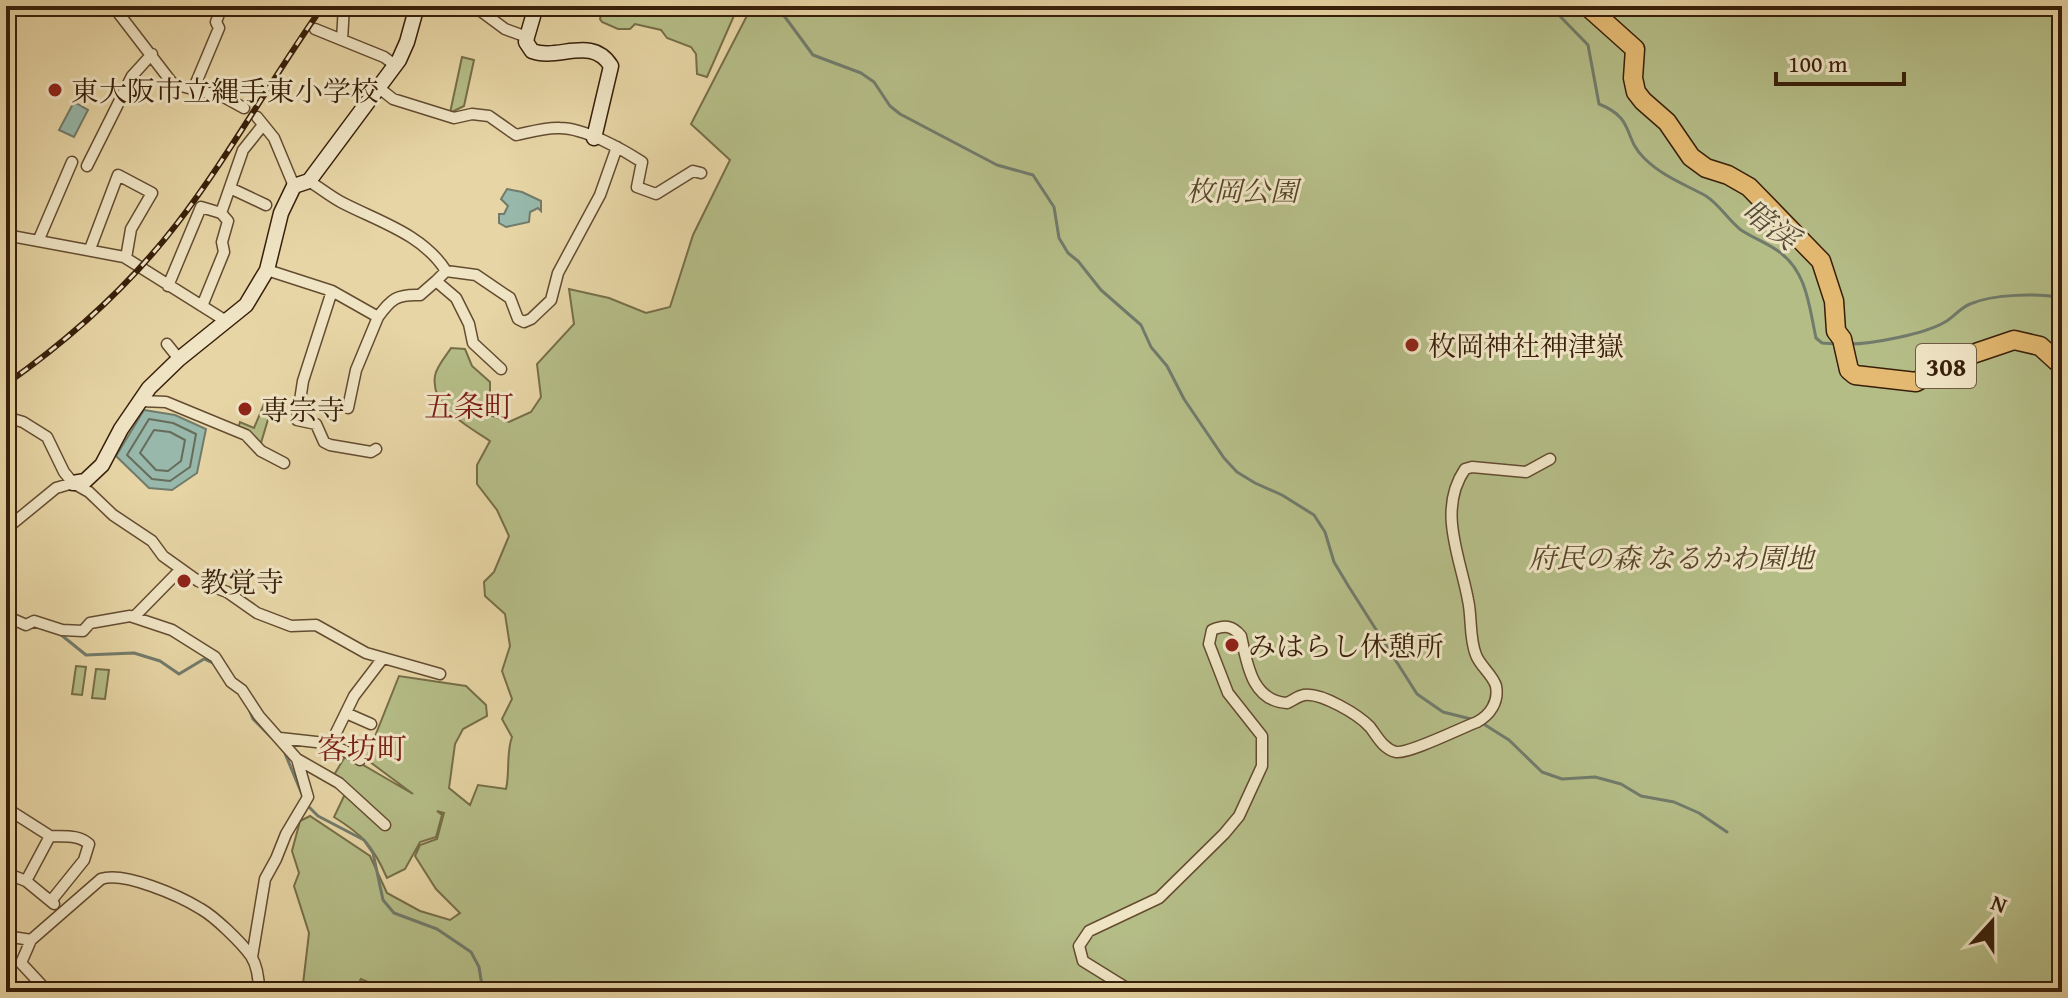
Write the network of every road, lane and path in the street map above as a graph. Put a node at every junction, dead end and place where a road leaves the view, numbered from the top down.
1 (113, 6) edge
2 (222, 6) edge
3 (344, 6) edge
4 (417, 6) edge
5 (474, 6) edge
6 (536, 6) edge
7 (1587, 6) edge
8 (315, 29) dead end
9 (527, 37) junction
10 (342, 40) junction
11 (152, 54) junction
12 (395, 65) junction
13 (379, 88) junction
14 (193, 90) junction
15 (244, 108) dead end
16 (594, 138) junction
17 (617, 147) junction
18 (72, 162) dead end
19 (87, 166) dead end
20 (701, 173) dead end
21 (309, 181) junction
22 (294, 186) junction
23 (230, 188) junction
24 (266, 205) dead end
25 (221, 213) junction
26 (6, 235) edge
27 (39, 239) junction
28 (90, 249) junction
29 (126, 258) junction
30 (267, 270) junction
31 (446, 271) junction
32 (436, 281) junction
33 (168, 286) junction
34 (332, 291) junction
35 (202, 306) junction
36 (378, 317) junction
37 (226, 321) junction
38 (167, 344) dead end
39 (179, 359) junction
40 (2062, 366) edge
41 (501, 369) dead end
42 (140, 401) junction
43 (348, 408) dead end
44 (6, 417) edge
45 (376, 449) dead end
46 (1550, 459) dead end
47 (284, 463) dead end
48 (73, 483) junction
49 (6, 529) edge
50 (181, 569) junction
51 (6, 616) edge
52 (134, 617) junction
53 (383, 658) junction
54 (440, 674) dead end
55 (346, 713) junction
56 (371, 724) dead end
57 (280, 738) junction
58 (330, 745) junction
59 (297, 759) junction
60 (360, 760) dead end
61 (6, 808) edge
62 (385, 825) dead end
63 (50, 836) junction
64 (6, 873) edge
65 (26, 881) junction
66 (51, 901) junction
67 (63, 911) junction
68 (6, 936) edge
69 (31, 940) junction
70 (252, 957) junction
71 (48, 992) edge
72 (259, 992) edge
73 (1133, 992) edge

1 - 11 street
2 - 14 street
3 - 10 street
4 - 12 street
5 - 9 street
6 - 9 street
7 - 40 highway, 308
8 - 10 street
9 - 16 street
10 - 12 street
11 - 14 street
11 - 19 street
12 - 13 street
13 - 16 street
13 - 21 street
14 - 15 street
16 - 17 street
17 - 20 street
17 - 31 street
18 - 27 street
21 - 22 street
21 - 31 street
22 - 23 street
22 - 30 street
23 - 24 street
23 - 25 street
25 - 33 street
25 - 35 street
26 - 27 street
27 - 28 street
28 - 29 street
28 - 29 street
29 - 33 street
30 - 34 street
30 - 37 street
31 - 32 street
32 - 36 street
32 - 41 street
33 - 35 street
34 - 36 street
34 - 45 street
35 - 37 street
36 - 43 street
37 - 39 street
38 - 39 street
39 - 42 street
42 - 47 street
42 - 48 street
44 - 48 street
46 - 73 street
48 - 49 street
48 - 50 street
50 - 52 street
50 - 53 street
51 - 52 street
52 - 57 street
53 - 54 street
53 - 55 street
55 - 56 street
55 - 58 street
57 - 58 street
57 - 59 street
58 - 60 street
59 - 62 street
59 - 70 street
61 - 63 street
63 - 65 street
63 - 66 street
64 - 65 street
65 - 66 street
66 - 67 street
67 - 69 street
67 - 70 street
68 - 69 street
69 - 71 street
70 - 72 street

